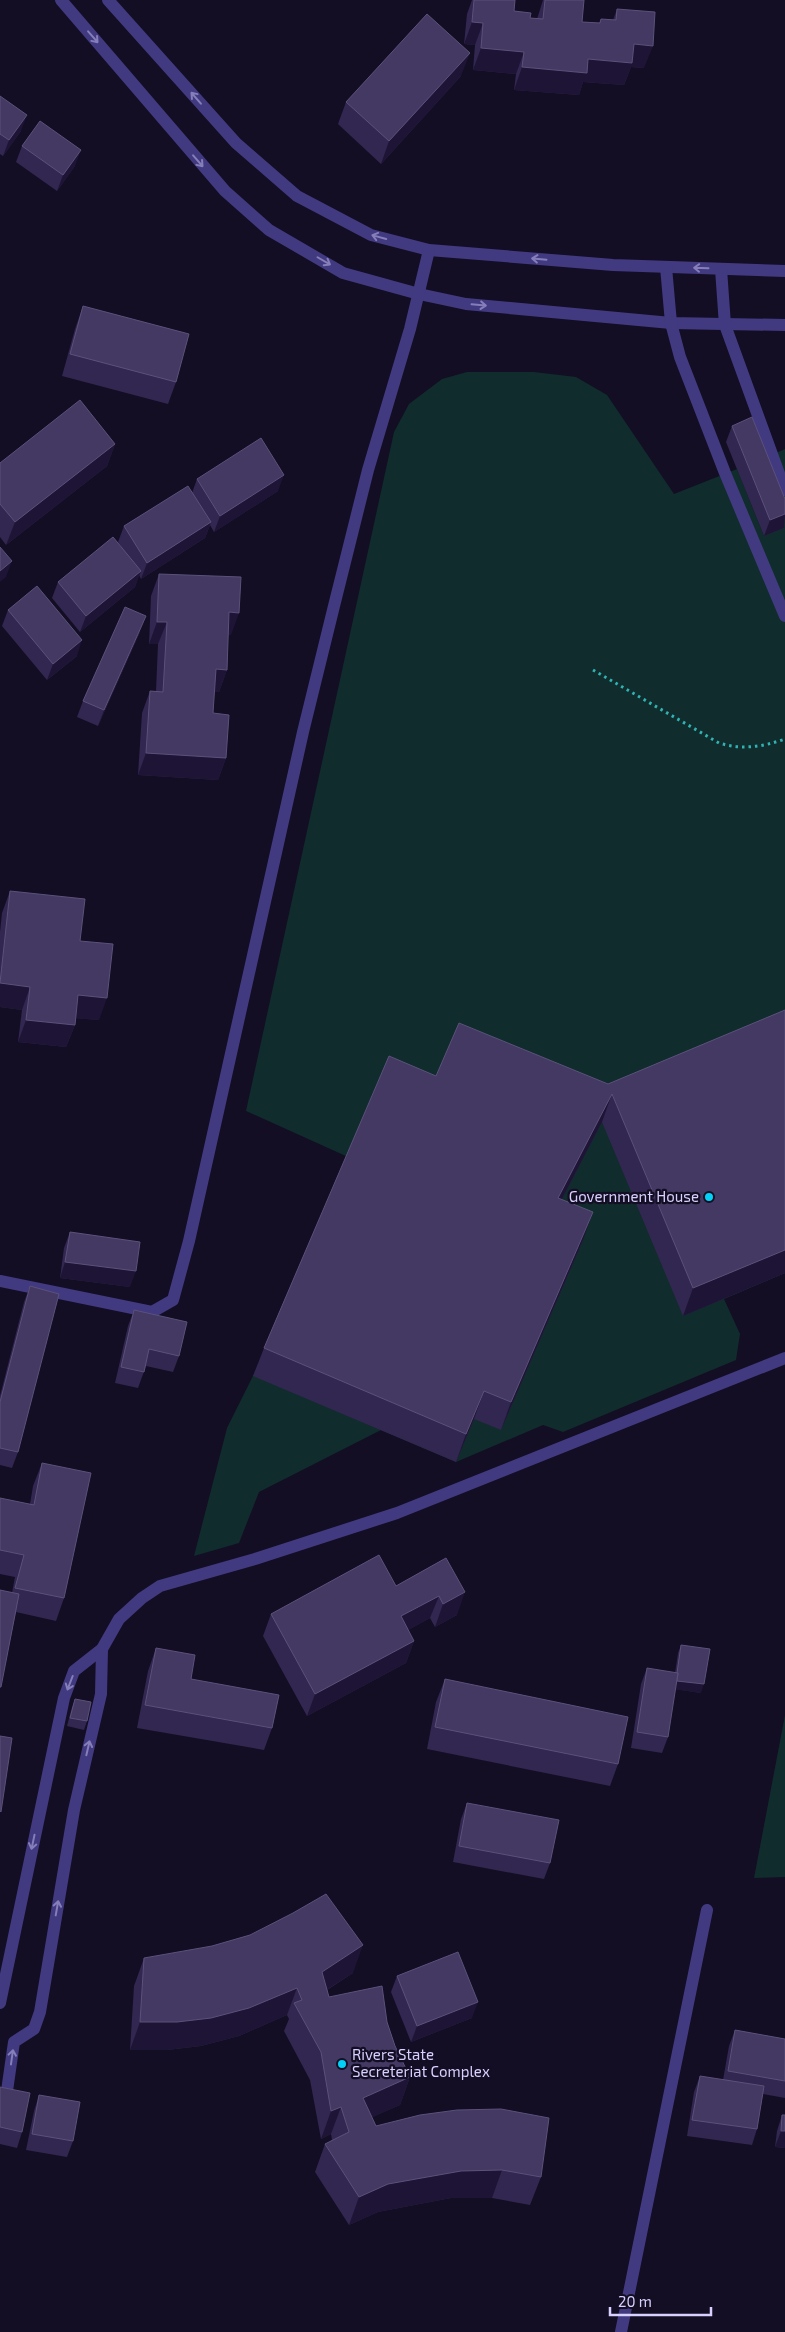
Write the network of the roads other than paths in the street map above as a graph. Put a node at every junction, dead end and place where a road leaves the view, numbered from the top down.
1 (61, 0) edge
2 (108, 0) edge
3 (429, 250) junction
4 (666, 267) junction
5 (721, 269) junction
6 (785, 271) edge
7 (419, 294) junction
8 (671, 323) junction
9 (725, 325) junction
10 (785, 325) edge
11 (785, 490) edge
12 (785, 616) edge
13 (0, 1281) edge
14 (785, 1358) edge
15 (102, 1649) junction
16 (707, 1910) dead end
17 (0, 2003) edge
18 (5, 2105) edge
19 (621, 2332) edge

1 -> 7 street
3 -> 2 street
4 -> 3 street
3 - 7 street
5 -> 4 street
4 - 8 street
5 - 6 street
5 - 9 street
7 -> 8 street
7 - 13 street
8 - 9 street
8 - 12 street
9 - 10 street
9 - 11 street
14 - 15 street
15 -> 17 street
18 -> 15 street
16 - 19 street

